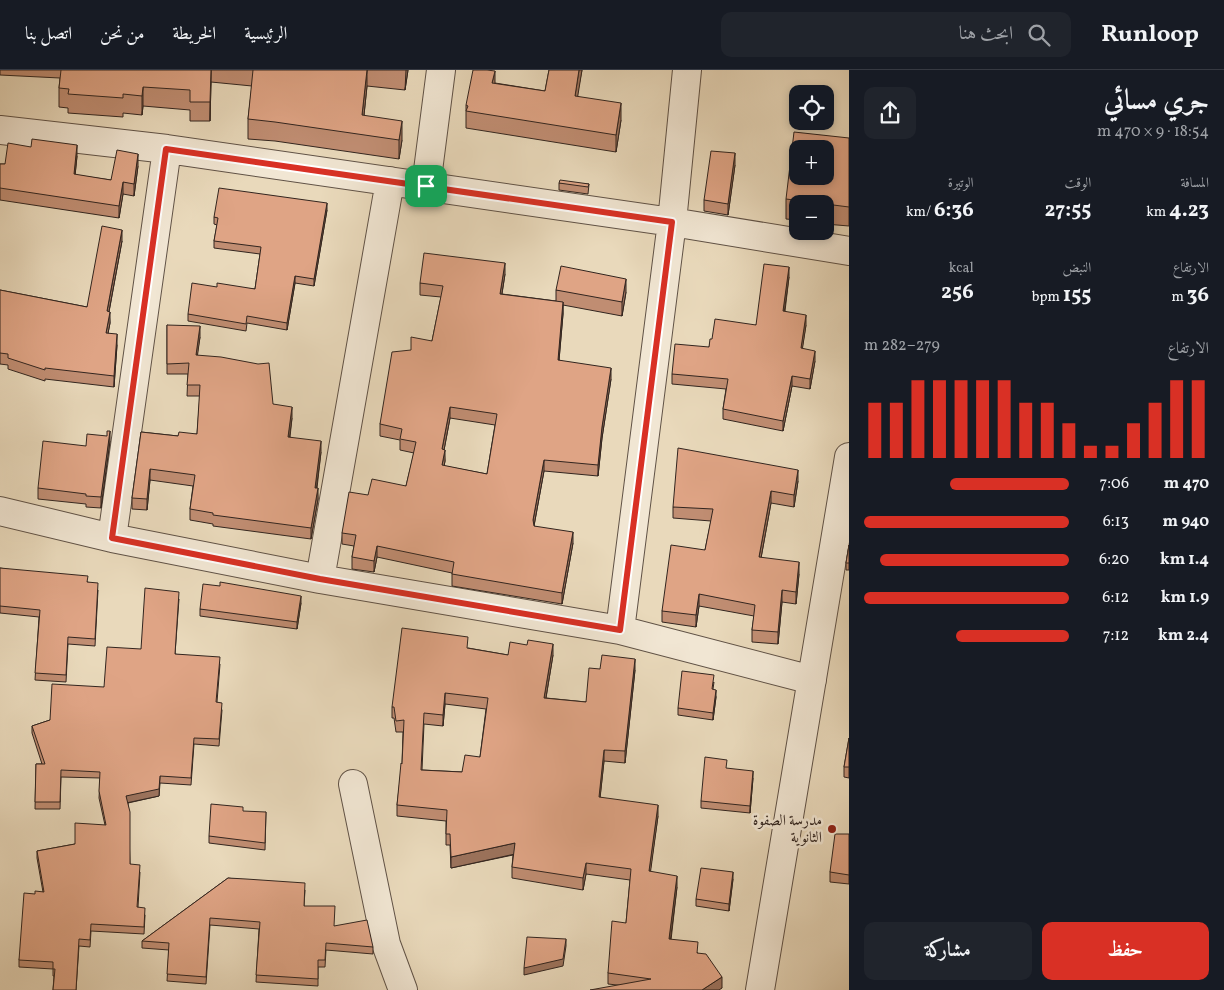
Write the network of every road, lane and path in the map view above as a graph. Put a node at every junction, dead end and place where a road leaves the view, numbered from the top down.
1 (441, 70) edge
2 (687, 70) edge
3 (0, 130) edge
4 (166, 149) junction
5 (390, 181) junction
6 (426, 186) junction
7 (672, 222) junction
8 (849, 251) edge
9 (849, 457) edge
10 (0, 511) edge
11 (112, 538) junction
12 (320, 579) junction
13 (620, 630) junction
14 (812, 680) junction
15 (353, 784) dead end
16 (403, 990) edge
17 (760, 990) edge

1 - 6 street
2 - 7 street
3 - 4 street
4 - 5 street
4 - 11 street
5 - 6 street
5 - 12 street
6 - 7 street
7 - 8 street
7 - 13 street
9 - 14 street
10 - 11 street
11 - 12 street
12 - 13 street
13 - 14 street
14 - 17 street
15 - 16 street

